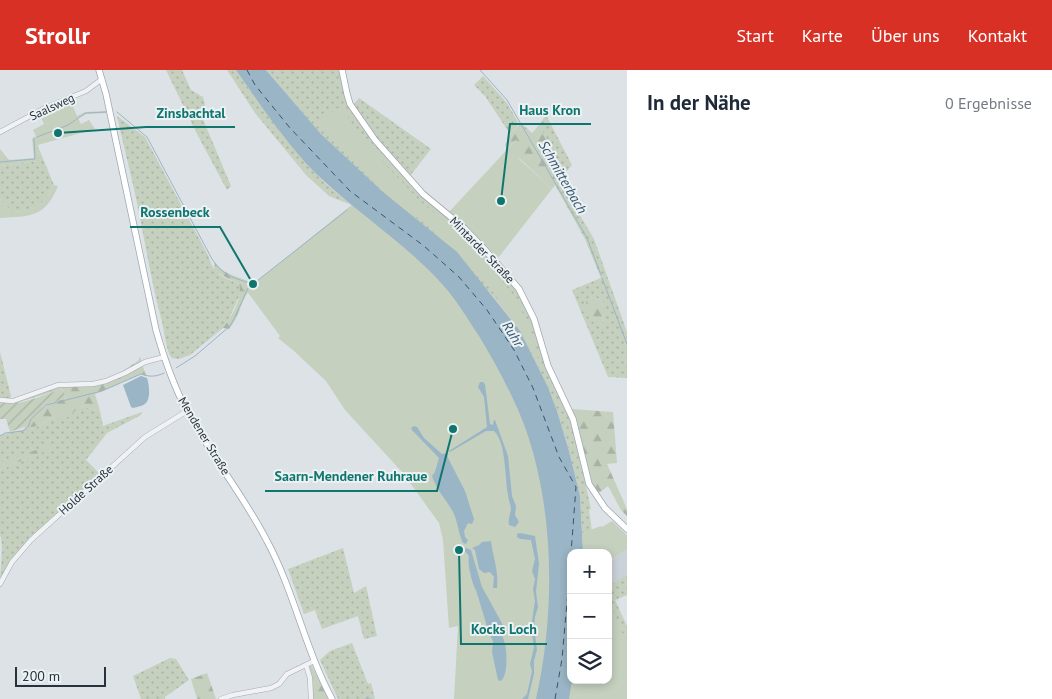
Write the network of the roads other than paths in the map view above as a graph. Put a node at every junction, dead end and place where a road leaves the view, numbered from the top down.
1 (99, 70) edge
2 (342, 70) edge
3 (102, 79) junction
4 (0, 132) edge
5 (164, 358) junction
6 (0, 400) edge
7 (187, 411) junction
8 (627, 529) edge
9 (0, 584) edge
10 (314, 661) junction
11 (306, 665) junction
12 (221, 699) edge
13 (311, 699) edge
14 (332, 699) edge

1 - 3 main road, Mendener Straße
2 - 8 main road, Mintarder Straße
3 - 4 street, Saalsweg
3 - 5 main road, Mendener Straße
5 - 6 street
5 - 7 main road, Mendener Straße
7 - 9 street, Holde Straße
7 - 10 main road, Mendener Straße
10 - 11 street
10 - 14 main road, Mendener Straße
11 - 12 street
11 - 13 street

